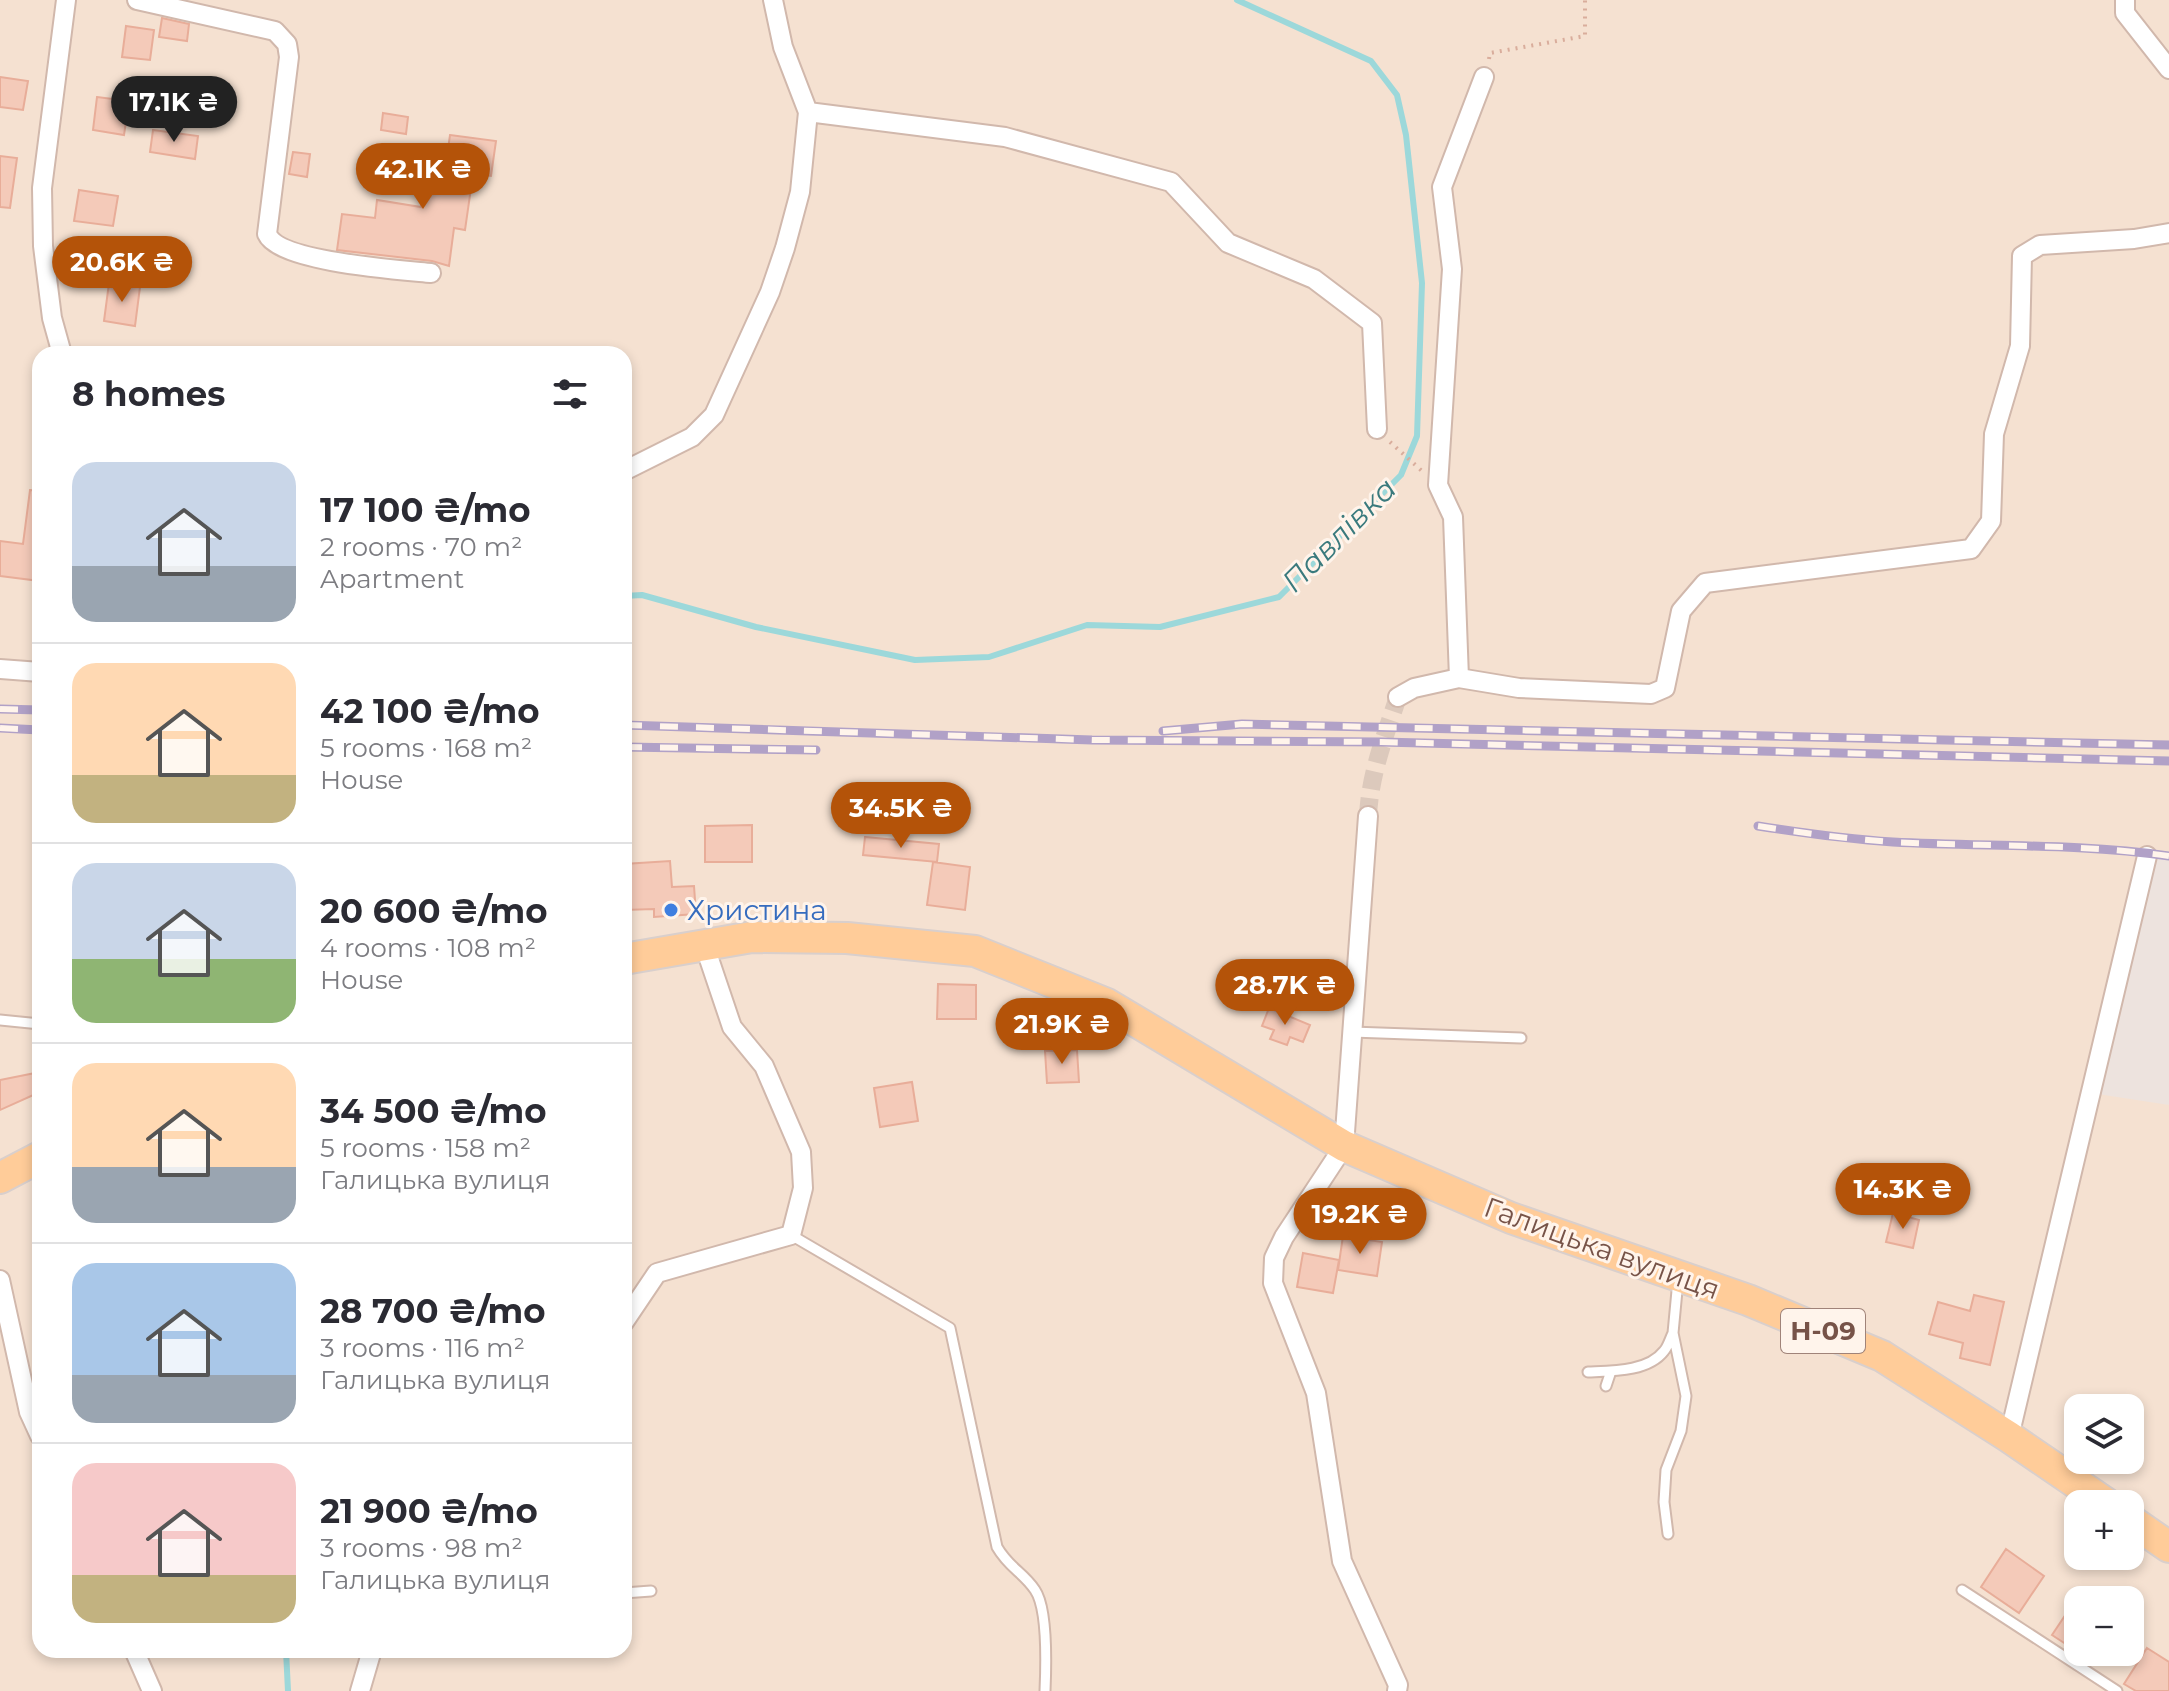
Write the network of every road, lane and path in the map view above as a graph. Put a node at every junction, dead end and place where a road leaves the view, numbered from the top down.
1 (66, 0) edge
2 (137, 0) edge
3 (773, 0) edge
4 (1585, 0) edge
5 (2125, 0) edge
6 (2169, 69) edge
7 (1484, 77) joint
8 (808, 112) junction
9 (2169, 233) edge
10 (431, 273) dead end
11 (60, 346) edge
12 (1382, 434) joint
13 (632, 467) edge
14 (1430, 478) dead end
15 (0, 669) edge
16 (32, 671) edge
17 (1459, 678) junction
18 (1398, 697) dead end
19 (1368, 816) tunnel mouth
20 (2147, 856) dead end
21 (704, 944) junction
22 (632, 958) edge
23 (0, 1020) edge
24 (32, 1023) edge
25 (1352, 1032) junction
26 (1521, 1038) dead end
27 (1344, 1146) junction
28 (32, 1161) edge
29 (0, 1178) edge
30 (791, 1235) junction
31 (1678, 1276) junction
32 (0, 1280) edge
33 (632, 1310) edge
34 (1673, 1333) junction
35 (1611, 1371) junction
36 (1588, 1372) dead end
37 (1606, 1386) dead end
38 (32, 1419) edge
39 (2009, 1437) junction
40 (2087, 1490) edge
41 (2144, 1530) edge
42 (1668, 1534) dead end
43 (2169, 1547) edge
44 (1962, 1590) dead end
45 (651, 1591) dead end
46 (632, 1592) edge
47 (138, 1658) edge
48 (370, 1658) edge
49 (152, 1691) edge
50 (360, 1691) edge
51 (1045, 1691) edge
52 (1397, 1691) edge
53 (2117, 1691) edge

1 - 11 street
2 - 10 street
3 - 8 street
4 - 7 path
5 - 6 street
7 - 17 street
8 - 12 street
8 - 13 street
9 - 17 street
12 - 14 path
15 - 16 street
17 - 18 street
19 - 25 street
20 - 39 street
21 - 22 main road, Галицька вулиця / Н-09
21 - 27 main road, Галицька вулиця / Н-09
21 - 30 street
23 - 24 lane
25 - 26 lane
25 - 27 street
27 - 31 main road, Галицька вулиця / Н-09
27 - 52 street
28 - 29 main road
30 - 33 street
30 - 51 lane
31 - 34 lane
31 - 39 main road, Галицька вулиця / Н-09
32 - 38 street
34 - 35 lane
34 - 42 lane
35 - 36 lane
35 - 37 lane
39 - 40 main road, Галицька вулиця / Н-09
41 - 43 main road
44 - 53 lane
45 - 46 lane
47 - 49 street
48 - 50 street

